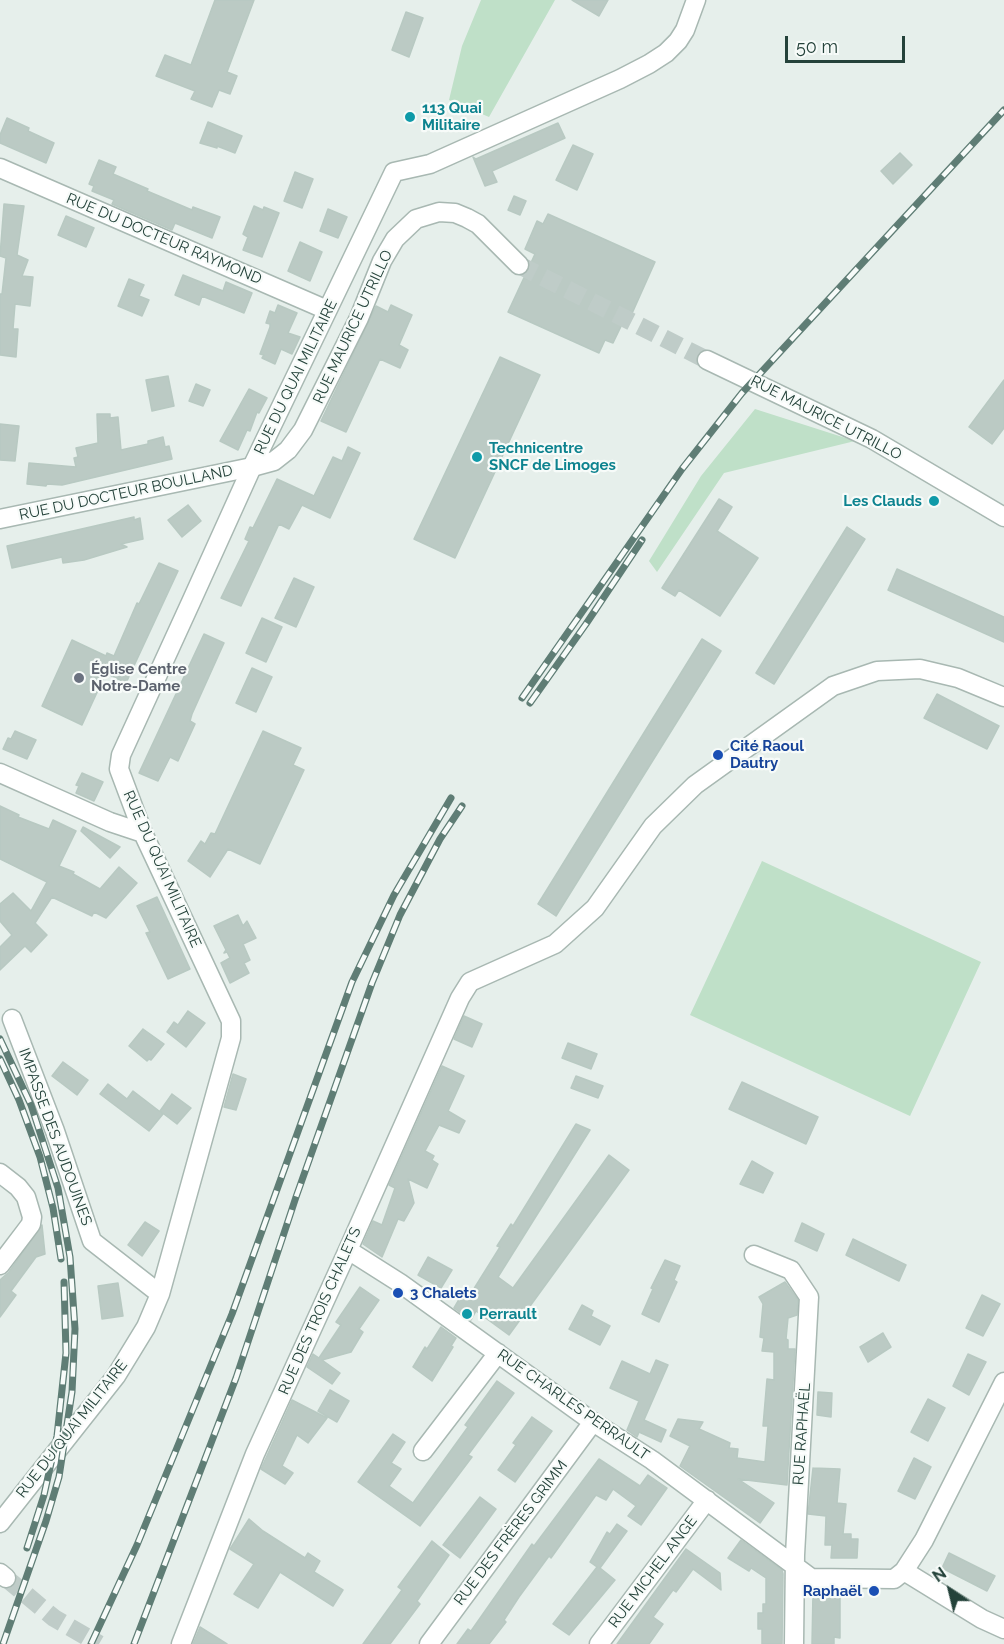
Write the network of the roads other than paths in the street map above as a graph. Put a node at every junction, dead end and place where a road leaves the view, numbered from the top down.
1 (696, 0) edge
2 (0, 168) edge
3 (519, 266) tunnel mouth
4 (327, 310) junction
5 (707, 360) tunnel mouth
6 (252, 467) junction
7 (1004, 517) edge
8 (0, 519) edge
9 (1004, 697) edge
10 (0, 773) edge
11 (142, 833) junction
12 (12, 1019) dead end
13 (0, 1173) edge
14 (348, 1250) junction
15 (754, 1256) dead end
16 (0, 1265) edge
17 (160, 1294) junction
18 (498, 1353) junction
19 (1004, 1382) edge
20 (593, 1422) junction
21 (423, 1450) dead end
22 (707, 1500) junction
23 (0, 1523) edge
24 (795, 1565) junction
25 (904, 1571) junction
26 (1004, 1629) edge
27 (181, 1644) edge
28 (429, 1644) edge
29 (599, 1644) edge
30 (794, 1644) edge

1 - 4 street, RUE DU QUAI MILITAIRE
2 - 4 street, RUE DU DOCTEUR RAYMOND
3 - 6 street, RUE MAURICE UTRILLO
4 - 6 street, RUE DU QUAI MILITAIRE
5 - 7 street, RUE MAURICE UTRILLO
6 - 8 street, RUE DU DOCTEUR BOULLAND
6 - 11 street, RUE DU QUAI MILITAIRE
9 - 14 street, RUE DES TROIS CHALETS
10 - 11 street
11 - 17 street, RUE DU QUAI MILITAIRE
12 - 17 street, IMPASSE DES AUDOUINES
13 - 16 street
14 - 18 street, RUE CHARLES PERRAULT
14 - 27 street, RUE DES TROIS CHALETS
15 - 24 street, RUE RAPHAËL
17 - 23 street, RUE DU QUAI MILITAIRE
18 - 20 street, RUE CHARLES PERRAULT
18 - 21 street
19 - 25 street
20 - 22 street, RUE CHARLES PERRAULT
20 - 28 street, RUE DES FRÈRES GRIMM
22 - 24 street, RUE CHARLES PERRAULT
22 - 29 street, RUE MICHEL ANGE
24 - 25 street, RUE CHARLES PERRAULT
24 - 30 street, RUE RAPHAËL
25 - 26 street

